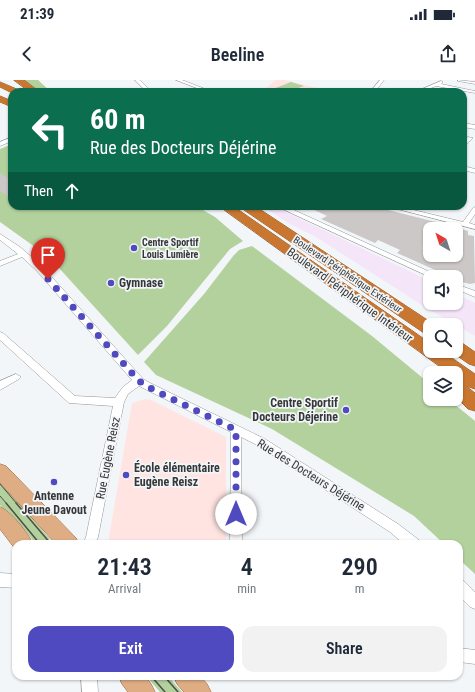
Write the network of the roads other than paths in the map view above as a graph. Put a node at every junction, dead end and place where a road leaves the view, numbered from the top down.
1 (5, 80) edge
2 (18, 80) edge
3 (138, 80) edge
4 (178, 80) edge
5 (382, 80) edge
6 (446, 80) edge
7 (460, 80) edge
8 (475, 83) edge
9 (435, 84) junction
10 (16, 88) edge
11 (30, 88) edge
12 (146, 88) edge
13 (200, 88) edge
14 (375, 88) edge
15 (426, 88) edge
16 (455, 88) edge
17 (470, 138) dead end
18 (467, 141) edge
19 (475, 209) edge
20 (231, 210) edge
21 (252, 210) edge
22 (288, 210) edge
23 (406, 210) edge
24 (464, 224) junction
25 (475, 227) edge
26 (0, 236) edge
27 (23, 254) junction
28 (0, 264) edge
29 (423, 271) edge
30 (358, 280) junction
31 (463, 289) edge
32 (475, 294) edge
33 (366, 306) junction
34 (423, 320) edge
35 (423, 324) edge
36 (0, 335) edge
37 (463, 343) edge
38 (475, 349) edge
39 (463, 352) edge
40 (475, 360) edge
41 (432, 366) edge
42 (16, 377) dead end
43 (139, 381) junction
44 (475, 384) edge
45 (0, 386) edge
46 (463, 393) edge
47 (119, 402) junction
48 (475, 404) edge
49 (236, 430) junction
50 (0, 471) edge
51 (0, 515) edge
52 (20, 540) edge
53 (64, 540) edge
54 (91, 540) edge
55 (236, 540) edge
56 (409, 540) edge
57 (0, 580) edge
58 (12, 580) edge
59 (463, 590) edge
60 (475, 602) edge
61 (463, 656) edge
62 (475, 657) edge
63 (133, 680) edge
64 (188, 680) edge
65 (143, 692) edge
66 (199, 692) edge

1 - 10 highway
2 - 11 highway
3 - 12 street
4 - 13 street
5 - 14 street
6 - 9 street
7 - 8 street
9 - 15 street
9 - 16 street
17 - 18 street
19 - 24 street
20 - 33 highway, Boulevard Périphérique Intérieur
21 - 30 highway, Boulevard Périphérique Extérieur
22 - 29 street
23 - 24 street
24 - 25 street
26 - 27 street, Rue des Docteurs Déjérine
27 - 28 street
27 - 43 street, Rue des Docteurs Déjérine
30 - 34 highway
30 - 35 highway, Boulevard Périphérique Extérieur
31 - 32 street
33 - 41 highway
33 - 44 highway, Boulevard Périphérique Intérieur
36 - 47 street
37 - 38 highway
39 - 40 highway
42 - 45 street
43 - 47 street, Rue Eugène Reisz
43 - 49 street, Rue des Docteurs Déjérine
46 - 48 highway
47 - 54 street, Rue Eugène Reisz
49 - 55 street
49 - 56 street, Rue des Docteurs Déjérine
50 - 53 main road
51 - 52 main road
57 - 58 street
59 - 60 street
61 - 62 street
63 - 65 main road
64 - 66 main road

